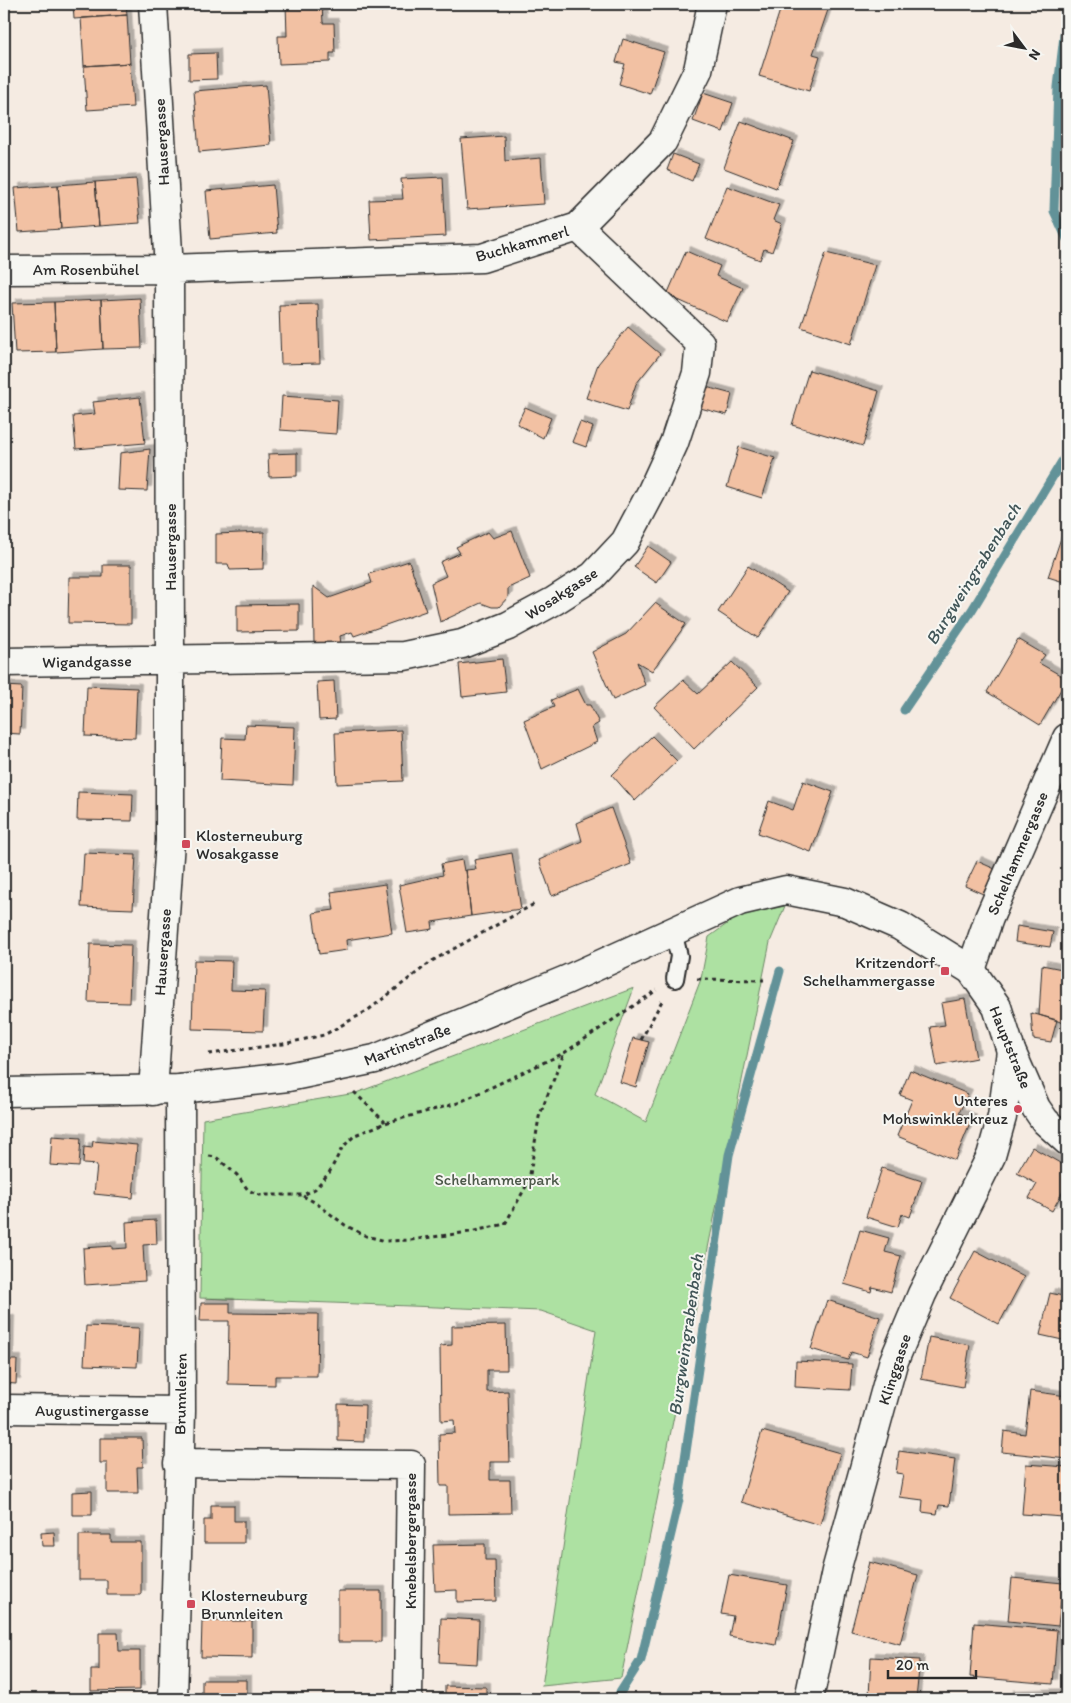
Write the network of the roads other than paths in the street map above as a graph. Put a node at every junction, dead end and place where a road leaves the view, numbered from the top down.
1 (153, 4) edge
2 (712, 4) edge
3 (578, 227) junction
4 (168, 268) junction
5 (4, 270) edge
6 (170, 660) junction
7 (4, 662) edge
8 (1067, 738) edge
9 (786, 890) joint
10 (673, 931) junction
11 (971, 970) junction
12 (674, 979) road end
13 (1011, 1051) junction
14 (180, 1089) junction
15 (153, 1091) junction
16 (4, 1092) edge
17 (1067, 1141) edge
18 (4, 1410) edge
19 (181, 1411) junction
20 (178, 1463) junction
21 (173, 1699) edge
22 (408, 1699) edge
23 (809, 1699) edge

1 - 4 street, Hausergasse
2 - 3 street, Buchkammerl
3 - 4 street, Buchkammerl
3 - 6 street, Wosakgasse
4 - 5 street, Am Rosenbühel
4 - 6 street, Hausergasse
6 - 7 street, Wigandgasse
6 - 15 street, Hausergasse
8 - 11 street, Schelhammergasse
9 - 10 street, Martinstraße
9 - 11 street, Hauptstraße
10 - 12 lane
10 - 14 street, Martinstraße
11 - 13 street, Hauptstraße
13 - 17 street, Hauptstraße
13 - 23 street, Klinggasse
14 - 15 street, Martinstraße
14 - 19 street, Brunnleiten
15 - 16 street, Martinstraße
18 - 19 street, Augustinergasse
19 - 20 street, Brunnleiten
20 - 21 street, Brunnleiten
20 - 22 street, Knebelsbergergasse

